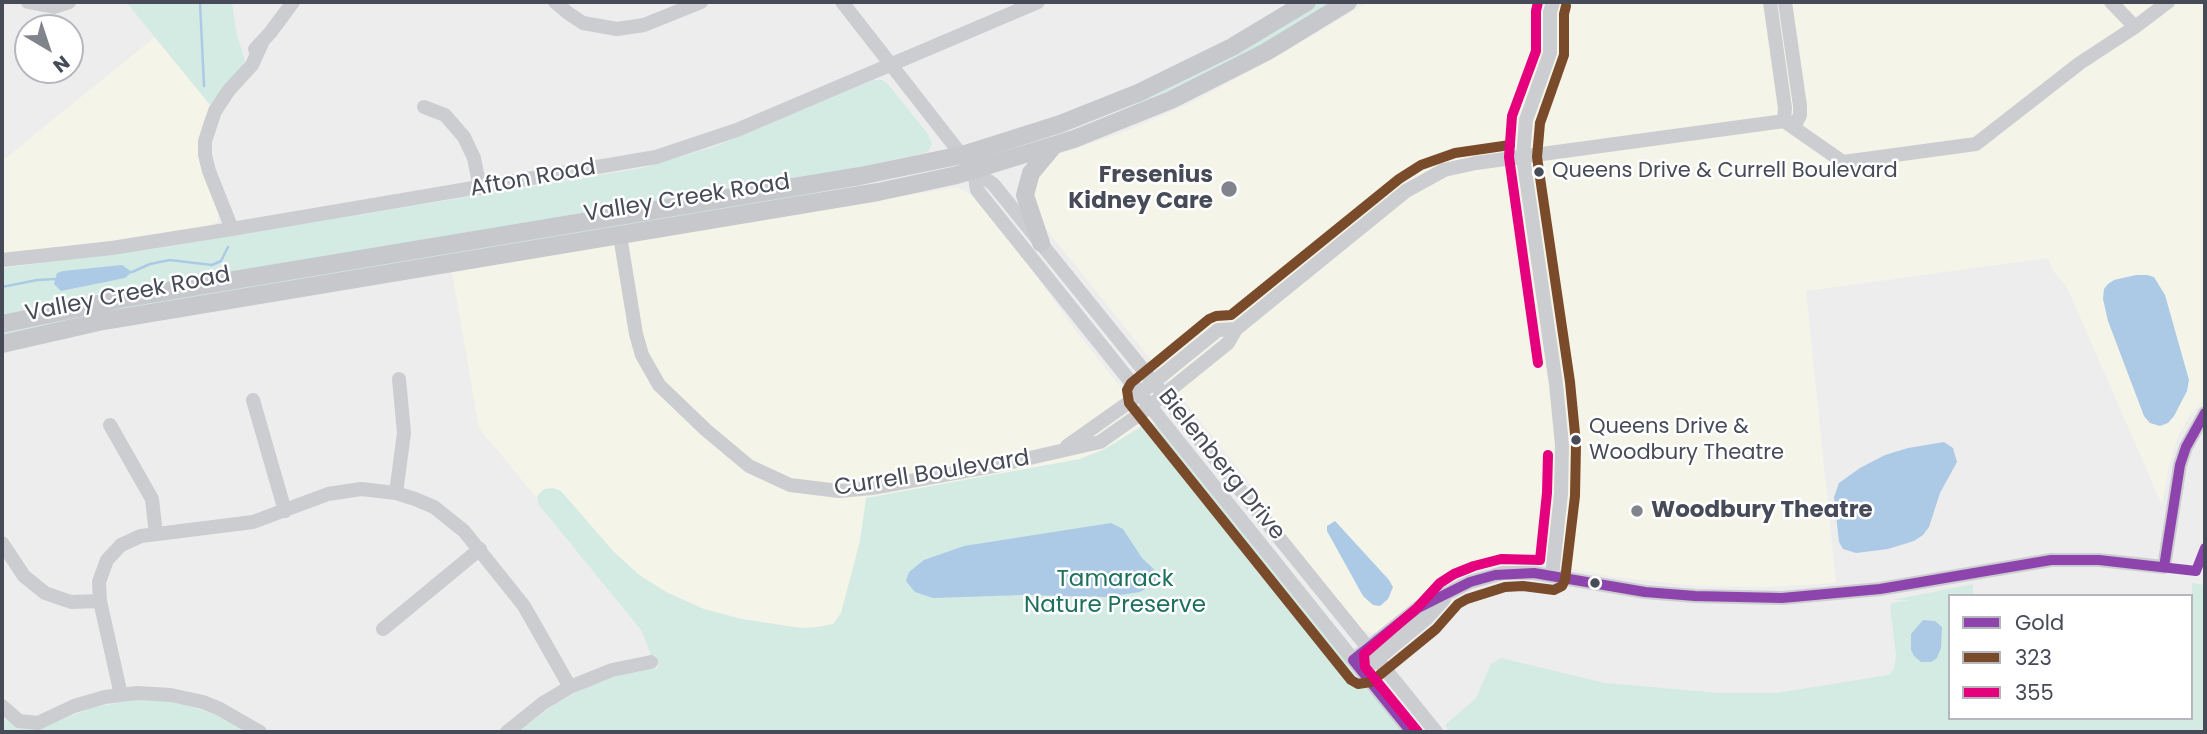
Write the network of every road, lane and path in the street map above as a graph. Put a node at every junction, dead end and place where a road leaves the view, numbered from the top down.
1 (28, 2) edge
2 (69, 2) edge
3 (293, 2) edge
4 (555, 2) edge
5 (701, 2) edge
6 (842, 2) edge
7 (1038, 2) edge
8 (1307, 2) edge
9 (1348, 2) edge
10 (1770, 2) edge
11 (1785, 2) edge
12 (2111, 2) edge
13 (2168, 2) edge
14 (1548, 5) edge
15 (2135, 27) junction
16 (892, 64) junction
17 (424, 107) dead end
18 (1789, 124) junction
19 (1054, 146) junction
20 (962, 155) junction
21 (1523, 157) junction
22 (974, 171) junction
23 (480, 188) junction
24 (232, 229) junction
25 (620, 236) junction
26 (1041, 243) junction
27 (2, 260) edge
28 (2, 324) edge
29 (1236, 329) junction
30 (2, 344) edge
31 (399, 379) dead end
32 (1154, 382) junction
33 (1140, 394) junction
34 (1165, 395) junction
35 (253, 400) dead end
36 (1150, 406) junction
37 (2205, 413) edge
38 (110, 425) dead end
39 (1060, 451) junction
40 (397, 493) junction
41 (285, 511) junction
42 (156, 534) junction
43 (2, 543) edge
44 (480, 549) junction
45 (1552, 576) junction
46 (100, 601) junction
47 (383, 629) dead end
48 (1373, 653) junction
49 (651, 662) dead end
50 (1358, 665) junction
51 (570, 687) junction
52 (121, 695) junction
53 (2, 706) edge
54 (260, 732) edge
55 (507, 732) edge
56 (1411, 732) edge
57 (1436, 732) edge

1 - 2 street
3 - 24 street
4 - 5 street
6 - 16 street, Bielenberg Drive
7 - 16 street, Afton Road
8 - 20 main road, Valley Creek Road
9 - 19 main road, Valley Creek Road
10 - 18 street
11 - 18 street
12 - 15 street
13 - 15 street
14 - 21 street
15 - 18 street
16 - 20 street, Bielenberg Drive
16 - 23 street, Afton Road
17 - 23 street
18 - 21 street, Currell Boulevard
19 - 22 main road, Valley Creek Road
19 - 26 main road
20 - 22 street, Bielenberg Drive
20 - 28 main road, Valley Creek Road
21 - 29 street, Currell Boulevard
21 - 45 street
22 - 25 main road, Valley Creek Road
22 - 26 street, Bielenberg Drive
22 - 33 street, Bielenberg Drive
23 - 24 street, Afton Road
24 - 27 street, Afton Road
25 - 30 main road, Valley Creek Road
25 - 39 street, Currell Boulevard
26 - 32 street, Bielenberg Drive
29 - 32 street, Currell Boulevard
29 - 34 street, Currell Boulevard
31 - 40 street
32 - 33 street, Currell Boulevard
32 - 34 street, Bielenberg Drive
33 - 36 street, Bielenberg Drive
33 - 39 street, Currell Boulevard
34 - 36 street, Currell Boulevard
34 - 48 street, Bielenberg Drive
35 - 41 street
36 - 39 street, Currell Boulevard
36 - 50 street, Bielenberg Drive
37 - 45 street
38 - 42 street
40 - 41 street
40 - 44 street
41 - 42 street
42 - 46 street
43 - 46 street
44 - 47 street
44 - 51 street
45 - 48 street
46 - 52 street
48 - 50 street
48 - 57 street, Bielenberg Drive
49 - 51 street
50 - 56 street, Bielenberg Drive
51 - 55 street
52 - 53 street
52 - 54 street

